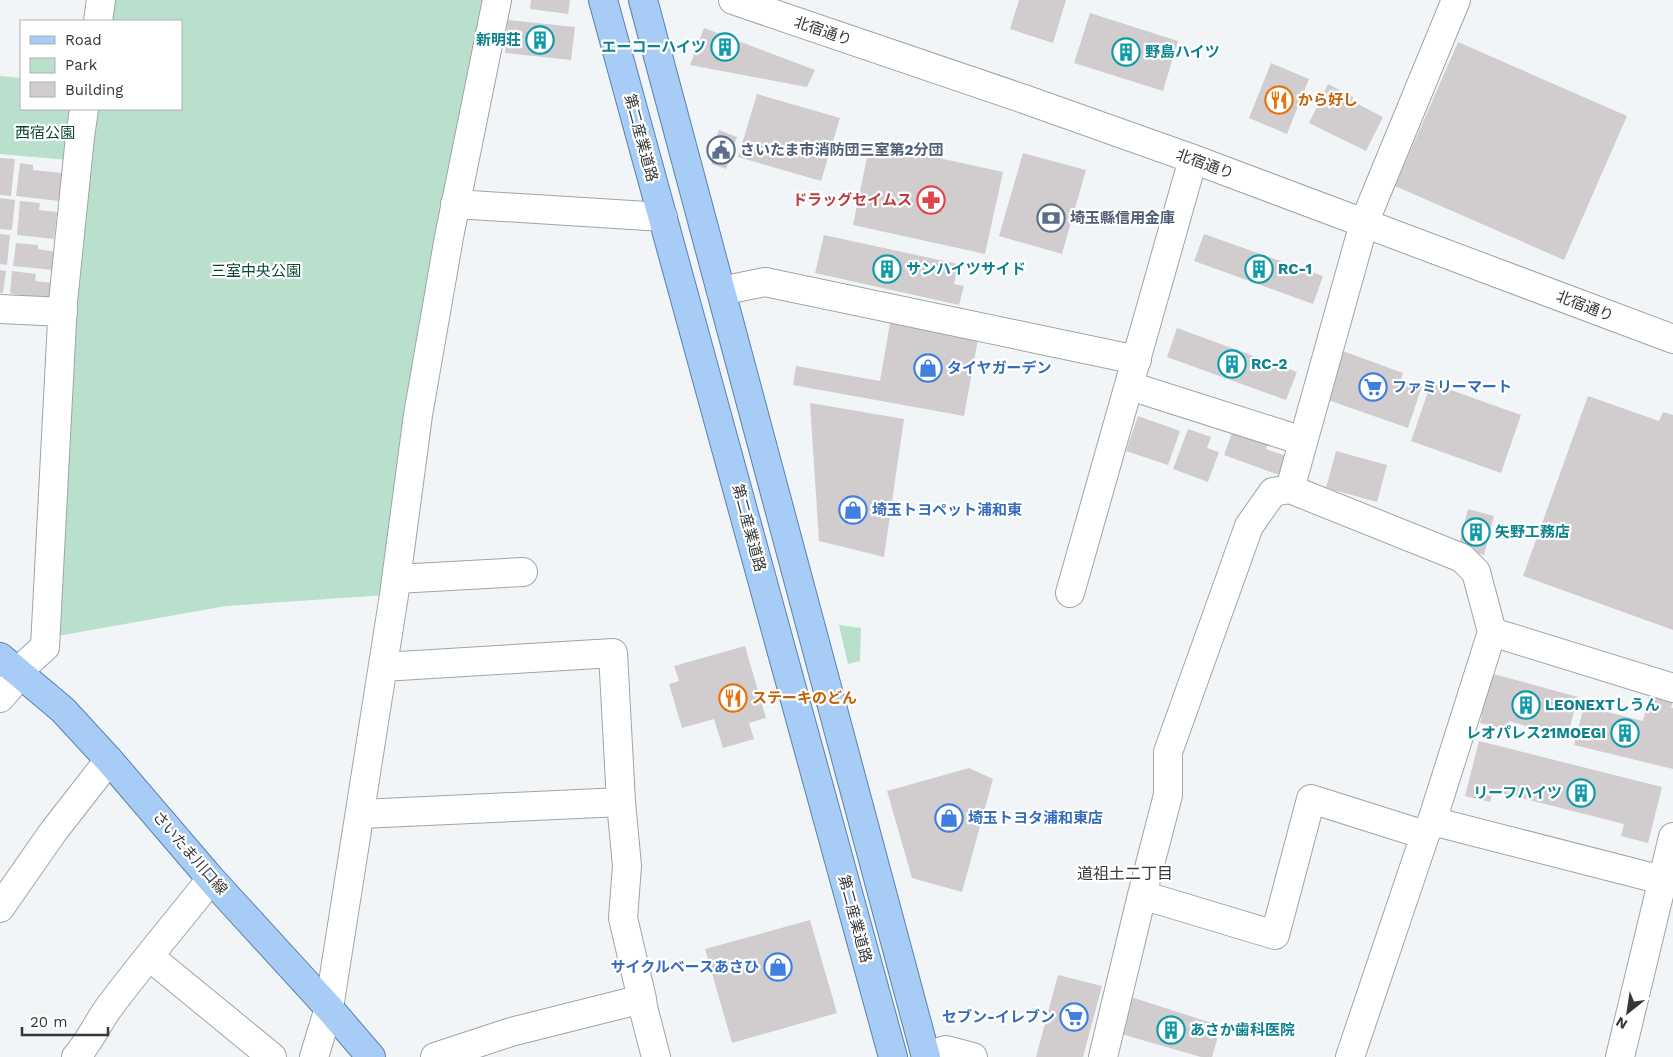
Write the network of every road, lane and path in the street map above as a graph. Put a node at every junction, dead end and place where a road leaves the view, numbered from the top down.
1 (101, 0) edge
2 (496, 0) edge
3 (603, 0) edge
4 (643, 0) edge
5 (733, 0) edge
6 (1456, 0) edge
7 (98, 20) edge
8 (84, 110) edge
9 (1193, 159) junction
10 (455, 204) junction
11 (663, 217) junction
12 (1364, 223) junction
13 (721, 292) junction
14 (0, 309) edge
15 (63, 312) junction
16 (1673, 339) edge
17 (1133, 373) junction
18 (1303, 441) junction
19 (1290, 489) junction
20 (523, 572) dead end
21 (396, 579) junction
22 (1070, 593) dead end
23 (1492, 632) junction
24 (383, 667) junction
25 (13, 668) edge
26 (1673, 688) edge
27 (0, 698) edge
28 (109, 760) junction
29 (622, 802) junction
30 (361, 814) junction
31 (1428, 828) junction
32 (1673, 837) edge
33 (211, 879) junction
34 (1662, 880) junction
35 (1142, 895) junction
36 (0, 908) edge
37 (1662, 935) edge
38 (150, 957) junction
39 (642, 999) junction
40 (330, 1008) junction
41 (86, 1054) edge
42 (926, 1056) edge
43 (272, 1057) edge
44 (314, 1057) edge
45 (371, 1057) edge
46 (435, 1057) edge
47 (656, 1057) edge
48 (893, 1057) edge
49 (973, 1057) edge
50 (1103, 1057) edge
51 (1350, 1057) edge
52 (1620, 1057) edge

1 - 7 street
2 - 10 street
3 - 11 main road, 第二産業道路
4 - 13 main road
5 - 9 street, 北宿通り
6 - 12 street
8 - 15 street
9 - 12 street, 北宿通り
9 - 17 street
10 - 11 street
10 - 21 street
11 - 48 main road, 第二産業道路
12 - 16 street, 北宿通り
12 - 18 street
13 - 17 street
13 - 42 main road
14 - 15 street
15 - 25 street
17 - 18 street
17 - 22 street
18 - 19 street
19 - 23 street
19 - 35 street
20 - 21 street
21 - 24 street
23 - 26 street
23 - 31 street
24 - 29 street
24 - 30 street
25 - 27 street
25 - 28 main road, さいたま川口線
28 - 33 main road, さいたま川口線
28 - 36 street
29 - 30 street
29 - 39 street
30 - 40 street
31 - 34 street
31 - 35 street
31 - 51 street
32 - 34 street
33 - 38 street
33 - 40 main road, さいたま川口線
34 - 37 street
35 - 50 street
37 - 52 street
38 - 41 street
38 - 43 street
39 - 46 street
39 - 47 street
40 - 44 street
40 - 45 main road, さいたま川口線
42 - 49 street

